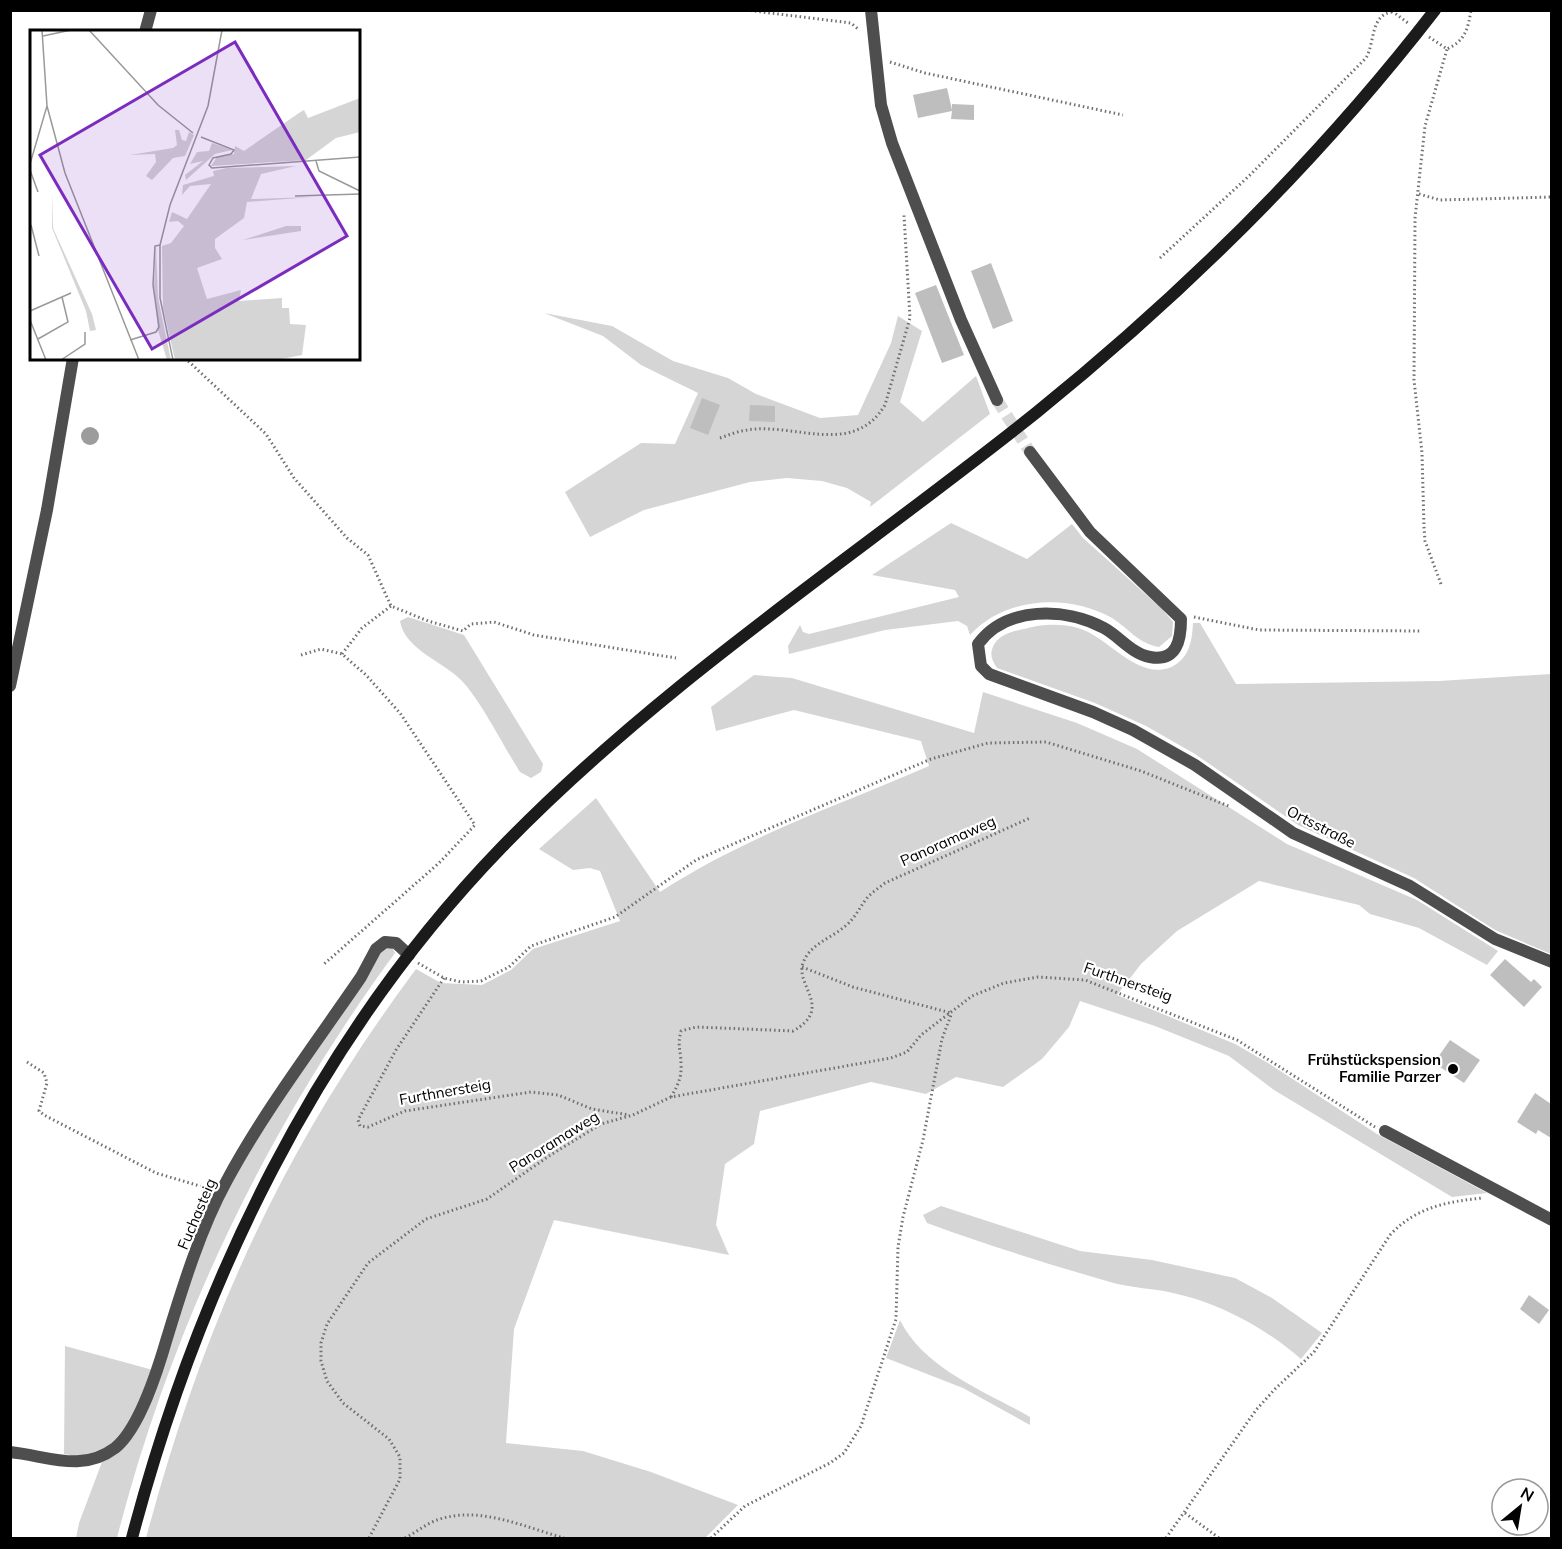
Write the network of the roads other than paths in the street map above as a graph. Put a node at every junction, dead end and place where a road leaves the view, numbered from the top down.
1 (152, 10) edge
2 (871, 10) edge
3 (1435, 10) edge
4 (147, 30) edge
5 (73, 360) edge
6 (997, 400) tunnel mouth
7 (1030, 452) tunnel mouth
8 (10, 686) edge
9 (409, 955) junction
10 (1551, 962) edge
11 (1385, 1131) road end
12 (1551, 1220) edge
13 (10, 1452) edge
14 (132, 1539) edge

1 - 4 street
2 - 6 street
3 - 9 main road
5 - 8 street
7 - 10 street, Ortsstraße
9 - 13 street, Fuchasteig
9 - 14 main road
11 - 12 street

